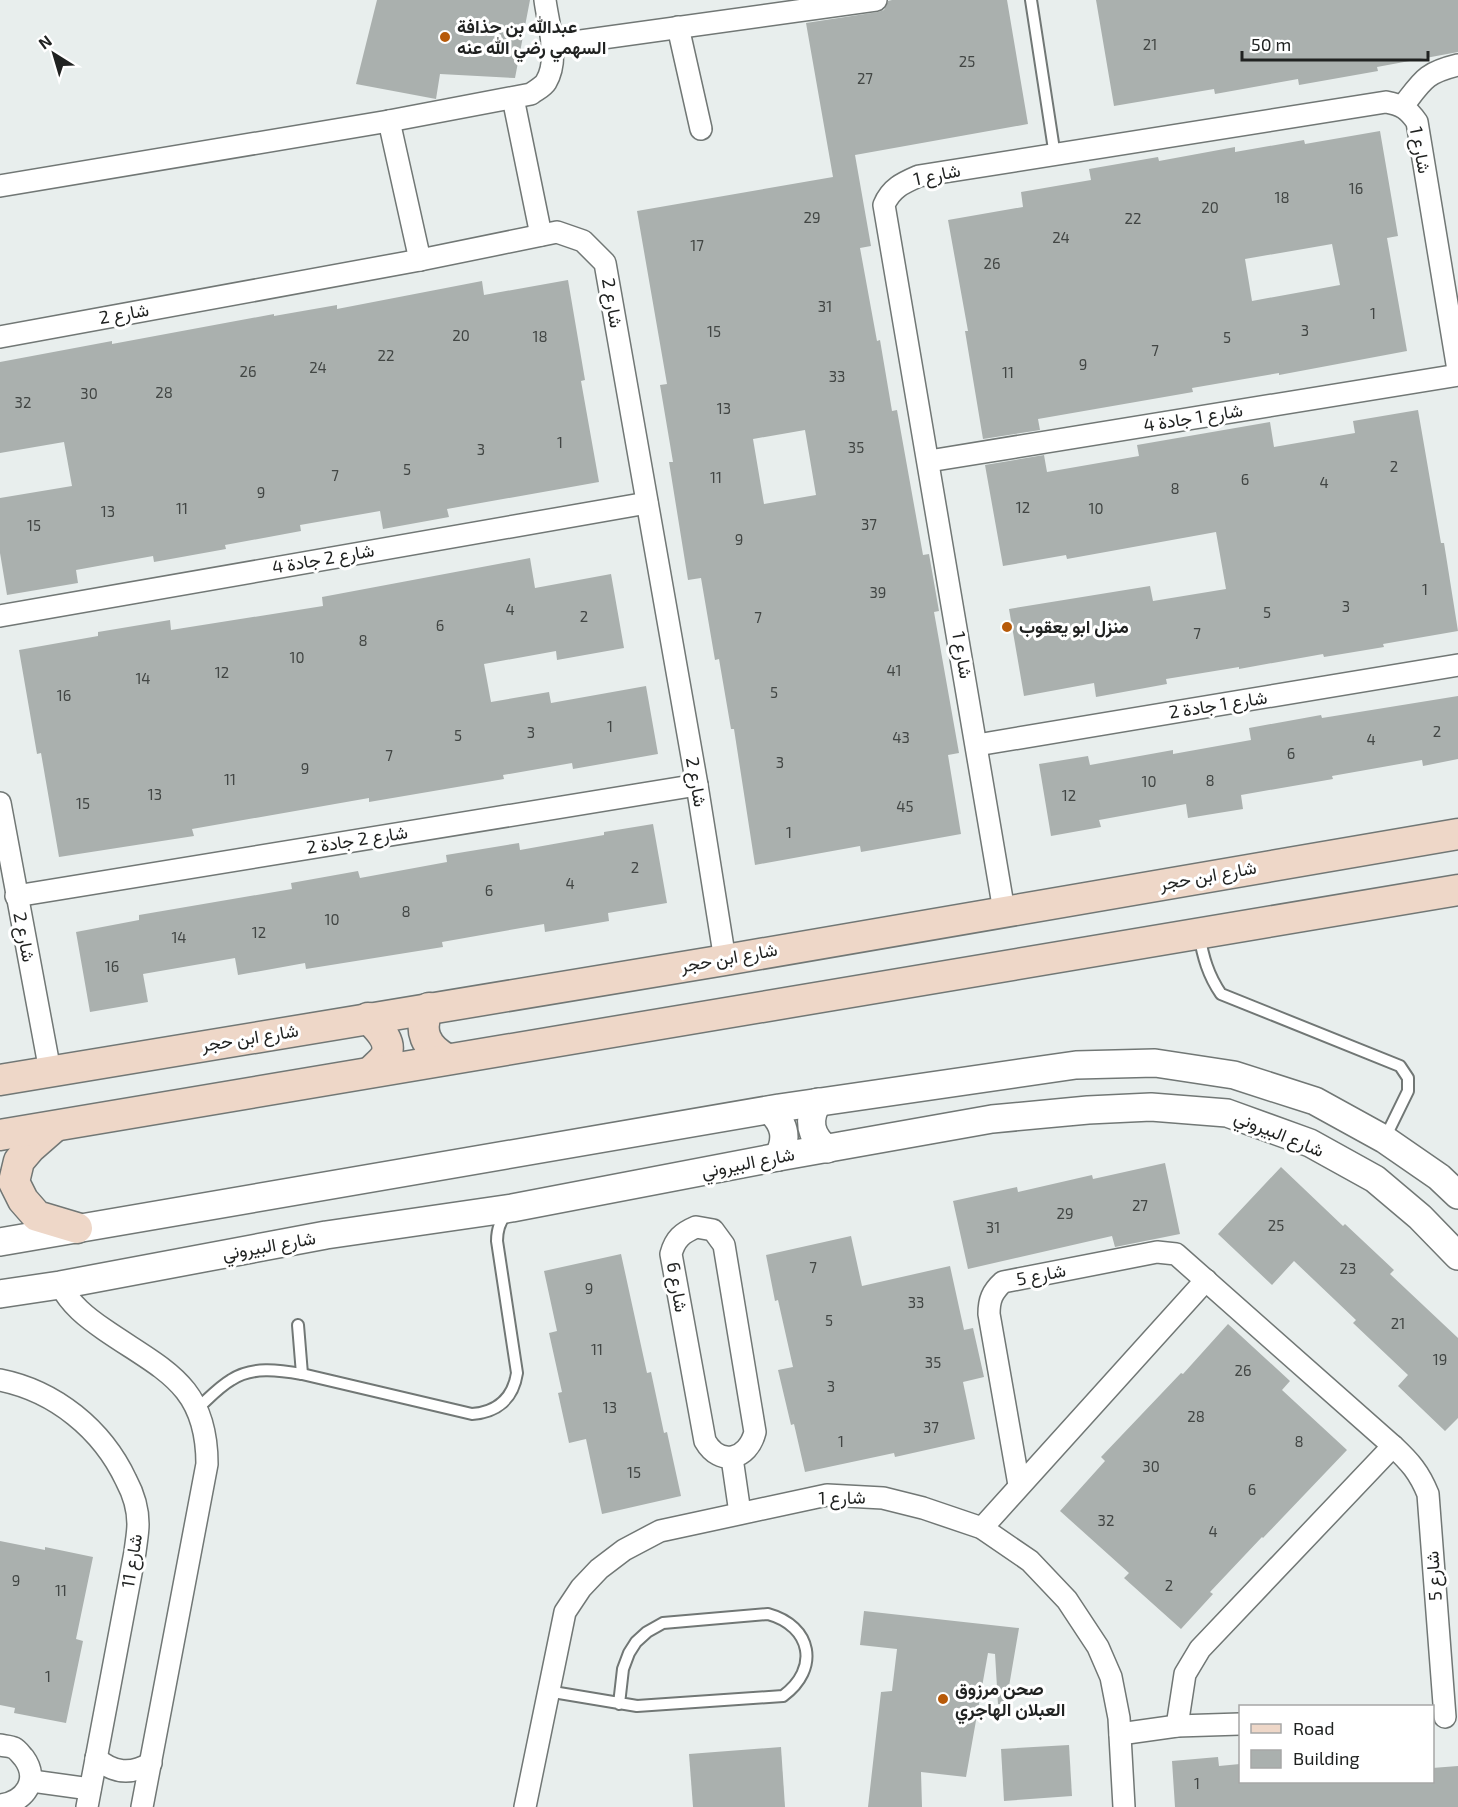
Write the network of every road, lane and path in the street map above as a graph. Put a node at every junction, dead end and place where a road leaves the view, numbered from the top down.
1 (545, 0) edge
2 (876, 0) edge
3 (1031, 0) edge
4 (678, 27) junction
5 (552, 45) junction
6 (1458, 65) edge
7 (513, 98) junction
8 (1403, 106) junction
9 (389, 121) junction
10 (702, 129) dead end
11 (1055, 156) junction
12 (0, 186) edge
13 (540, 235) junction
14 (420, 260) junction
15 (0, 337) edge
16 (1458, 370) edge
17 (1458, 375) edge
18 (928, 461) junction
19 (646, 503) junction
20 (0, 616) edge
21 (1458, 665) edge
22 (977, 745) junction
23 (697, 785) junction
24 (0, 803) edge
25 (1458, 834) edge
26 (1458, 890) edge
27 (16, 896) junction
28 (1004, 910) junction
29 (1199, 933) junction
30 (725, 960) junction
31 (429, 1008) junction
32 (368, 1018) junction
33 (447, 1059) junction
34 (50, 1071) junction
35 (371, 1072) junction
36 (0, 1080) edge
37 (818, 1102) junction
38 (770, 1110) junction
39 (54, 1127) junction
40 (0, 1135) edge
41 (1384, 1138) junction
42 (827, 1149) junction
43 (778, 1157) junction
44 (1458, 1196) edge
45 (512, 1208) junction
46 (77, 1228) junction
47 (0, 1242) edge
48 (1458, 1256) edge
49 (1206, 1280) junction
50 (60, 1285) junction
51 (0, 1294) edge
52 (298, 1325) dead end
53 (302, 1374) junction
54 (0, 1380) edge
55 (198, 1408) junction
56 (1393, 1446) junction
57 (732, 1458) junction
58 (1019, 1485) junction
59 (740, 1513) junction
60 (982, 1528) junction
61 (547, 1691) junction
62 (619, 1704) junction
63 (1445, 1718) edge
64 (1239, 1724) edge
65 (1177, 1726) junction
66 (1120, 1734) junction
67 (0, 1745) edge
68 (96, 1758) junction
69 (151, 1763) junction
70 (32, 1781) junction
71 (89, 1798) edge
72 (0, 1805) edge
73 (142, 1807) edge
74 (525, 1807) edge
75 (1124, 1807) edge

1 - 5 street
2 - 4 street
3 - 11 lane
4 - 5 street
4 - 10 street
5 - 7 street
6 - 8 street
7 - 9 street
7 - 13 street
8 - 11 street, شارع 1
8 - 16 street, شارع 1
9 - 12 street
9 - 14 street
11 - 18 street, شارع 1
13 - 14 street, شارع 2
13 - 19 street, شارع 2
14 - 15 street, شارع 2
17 - 18 street, شارع 1 جادة 4
18 - 22 street, شارع 1
19 - 20 street, شارع 2 جادة 4
19 - 23 street, شارع 2
21 - 22 street, شارع 1 جادة 2
22 - 28 street, شارع 1
23 - 27 street, شارع 2 جادة 2
23 - 30 street, شارع 2
24 - 27 street, شارع 2
25 - 28 main road, شارع ابن حجر
26 - 29 main road
27 - 34 street, شارع 2
28 - 30 main road, شارع ابن حجر
29 - 33 main road
29 - 41 lane
30 - 31 main road, شارع ابن حجر
31 - 32 main road, شارع ابن حجر
31 - 33 main road
32 - 34 main road, شارع ابن حجر
32 - 35 main road
33 - 35 main road
34 - 36 main road, شارع ابن حجر
35 - 39 main road
37 - 38 street
37 - 41 street
37 - 42 street
38 - 43 street
38 - 46 street
39 - 40 main road
39 - 46 main road
41 - 44 street
42 - 43 street, شارع البيروني
42 - 48 street, شارع البيروني
43 - 45 street, شارع البيروني
45 - 50 street, شارع البيروني
45 - 53 lane
46 - 47 street
49 - 56 street, شارع 5
49 - 58 street
49 - 58 street, شارع 5
50 - 51 street, شارع البيروني
50 - 55 street
52 - 53 lane
53 - 55 lane
54 - 68 street, شارع 11
55 - 69 street
56 - 63 street, شارع 5
56 - 65 street
57 - 57 street, شارع 6
57 - 59 street
58 - 60 street
59 - 60 street, شارع 1
59 - 61 street, شارع 1
60 - 66 street, شارع 1
61 - 62 lane
61 - 74 street, شارع 1
62 - 62 lane
64 - 65 street
65 - 66 street
66 - 75 street, شارع 1
67 - 70 street
68 - 69 street
68 - 71 street, شارع 11
69 - 73 street
70 - 71 street
70 - 72 street

